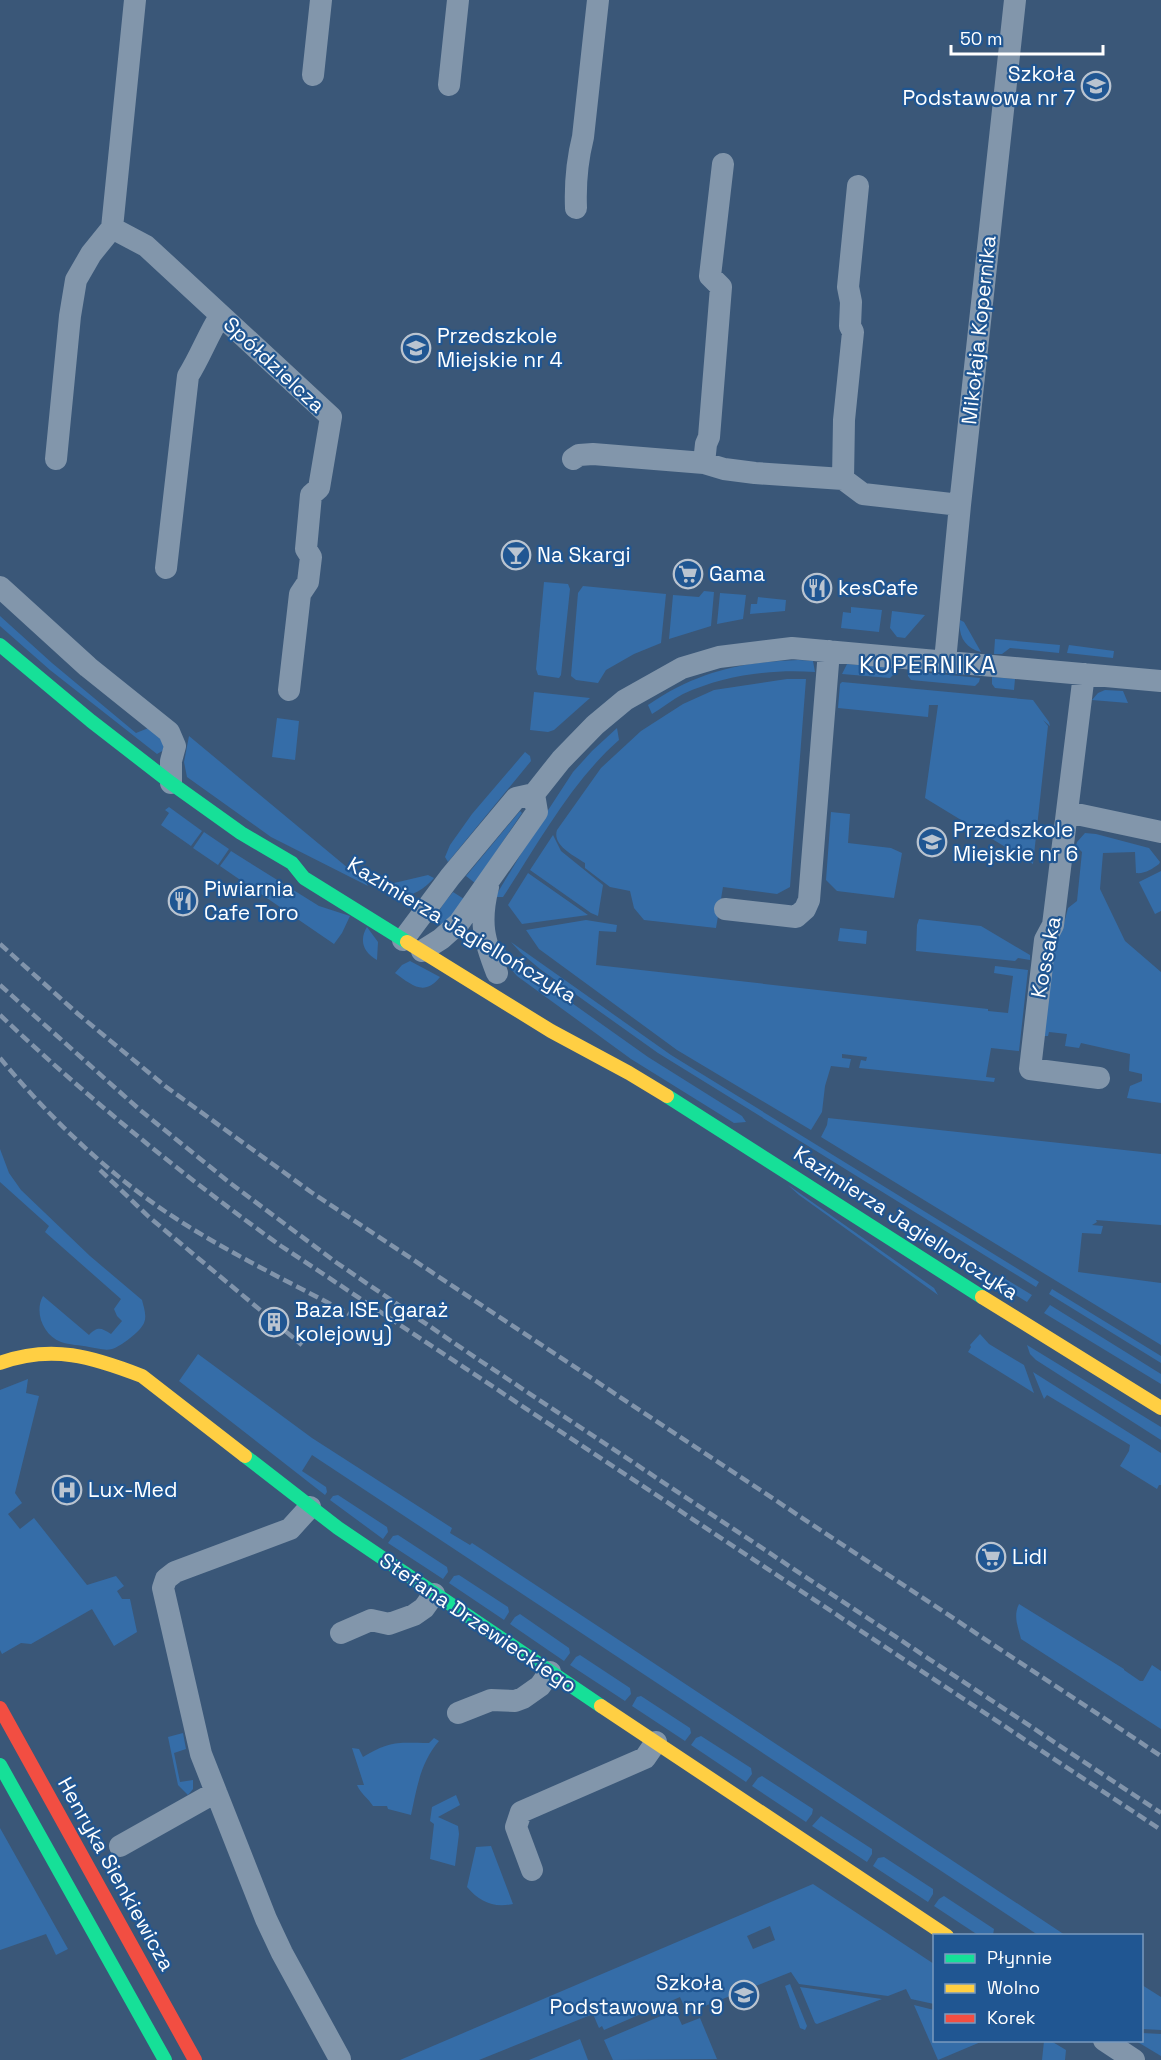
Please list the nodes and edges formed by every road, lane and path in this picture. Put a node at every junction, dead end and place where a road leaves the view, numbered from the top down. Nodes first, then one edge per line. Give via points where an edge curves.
1 (135, 0) edge
2 (321, 0) edge
3 (458, 0) edge
4 (598, 0) edge
5 (1015, 0) edge
6 (313, 75) dead end
7 (449, 85) dead end
8 (723, 164) dead end
9 (858, 186) dead end
10 (576, 208) dead end
11 (112, 228) junction
12 (220, 316) junction
13 (56, 459) dead end
14 (573, 459) dead end
15 (704, 463) junction
16 (843, 479) junction
17 (960, 505) junction
18 (166, 568) dead end
19 (0, 587) edge
20 (0, 645) edge
21 (830, 651) junction
22 (945, 661) junction
23 (1084, 674) junction
24 (1161, 681) edge
25 (289, 690) dead end
26 (171, 783) junction
27 (534, 794) junction
28 (1067, 812) junction
29 (1161, 832) edge
30 (292, 862) junction
31 (313, 866) dead end
32 (490, 878) junction
33 (725, 909) dead end
34 (412, 933) junction
35 (494, 972) dead end
36 (588, 1035) dead end
37 (629, 1073) junction
38 (1099, 1078) dead end
39 (0, 1363) edge
40 (1161, 1408) edge
41 (310, 1507) junction
42 (434, 1594) junction
43 (341, 1633) dead end
44 (550, 1672) junction
45 (0, 1708) edge
46 (458, 1713) dead end
47 (656, 1742) junction
48 (0, 1764) edge
49 (216, 1792) junction
50 (120, 1846) dead end
51 (532, 1869) dead end
52 (945, 1934) edge
53 (1107, 2042) edge
54 (340, 2059) edge
55 (165, 2060) edge
56 (195, 2060) edge
57 (1134, 2060) edge

1 - 11 street
2 - 6 street
3 - 7 street
4 - 10 street via 578,158
5 - 17 street, Mikołaja Kopernika
8 - 15 street via 710,276 721,287
9 - 16 street via 848,287 853,332 844,420
11 - 12 street, Spółdzielcza via 146,246
11 - 13 street via 76,280
12 - 18 street via 188,376
12 - 25 street, Spółdzielcza via 331,417 319,488 311,495 306,549 311,557 308,582 300,594
14 - 15 street via 593,454
15 - 16 street via 724,469
16 - 17 street via 863,494
17 - 22 street, Mikołaja Kopernika
19 - 26 street via 88,667 169,732 175,746
20 - 26 street, Kazimierza Jagiellończyka
21 - 22 street
21 - 27 street via 759,651 682,668 625,700 561,760
21 - 33 street via 809,900 796,917
22 - 23 street
23 - 24 street
23 - 28 street, Kossaka
26 - 30 street, Kazimierza Jagiellończyka via 241,833
27 - 32 street via 537,812
27 - 34 street via 516,798 450,877
28 - 29 street
28 - 38 street, Kossaka via 1053,926 1042,957 1030,1069
30 - 31 street, Kazimierza Jagiellończyka
30 - 34 street, Kazimierza Jagiellończyka via 304,878
32 - 34 street via 445,942
32 - 35 street via 482,914
34 - 37 street, Kazimierza Jagiellończyka via 551,1031
36 - 37 street, Kazimierza Jagiellończyka
37 - 40 street, Kazimierza Jagiellończyka
39 - 41 street, Stefana Drzewieckiego via 14,1357 73,1353 142,1376
41 - 42 street, Stefana Drzewieckiego
41 - 49 street via 290,1529 176,1572 166,1579 163,1588 201,1754
42 - 43 street via 414,1615 389,1624 371,1620
42 - 44 street, Stefana Drzewieckiego
44 - 46 street via 540,1686 523,1698 491,1700
44 - 47 street, Stefana Drzewieckiego
45 - 56 street, Henryka Sienkiewicza
47 - 51 street via 645,1758 521,1812 516,1827
47 - 52 street, Stefana Drzewieckiego
48 - 55 street
49 - 50 street
49 - 54 street via 266,1919
53 - 57 street

